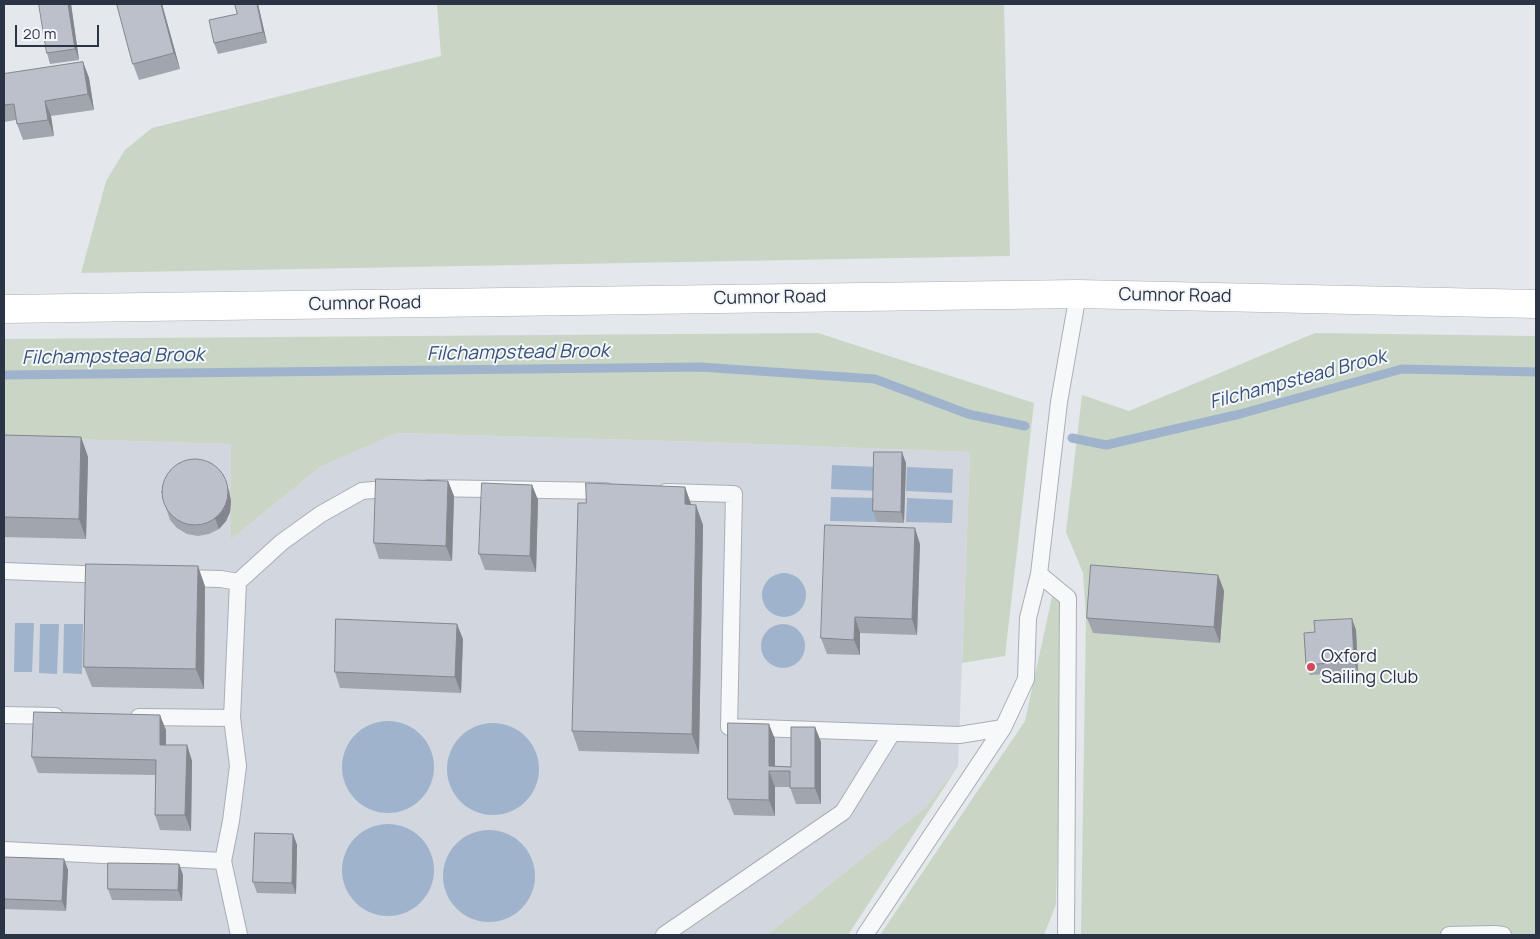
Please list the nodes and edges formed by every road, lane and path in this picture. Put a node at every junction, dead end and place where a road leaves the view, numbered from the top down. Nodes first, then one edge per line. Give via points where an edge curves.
1 (1078, 294) junction
2 (1536, 304) edge
3 (4, 309) edge
4 (626, 492) edge
5 (655, 492) edge
6 (4, 571) edge
7 (1039, 574) junction
8 (122, 575) edge
9 (162, 577) edge
10 (238, 582) junction
11 (4, 715) edge
12 (73, 716) edge
13 (123, 716) edge
14 (232, 718) junction
15 (1004, 728) junction
16 (892, 733) junction
17 (4, 850) edge
18 (223, 861) junction
19 (239, 935) edge
20 (664, 935) edge
21 (866, 935) edge
22 (1066, 935) edge
23 (1449, 935) edge
24 (1503, 935) edge

1 - 2 main road, Cumnor Road
1 - 3 main road, Cumnor Road
1 - 7 lane via 1059,402
4 - 10 lane via 398,488 362,491 321,514 282,542
5 - 16 lane via 734,494 729,726
6 - 8 lane
7 - 15 lane via 1028,618 1026,678
7 - 22 lane via 1068,598
9 - 10 lane
10 - 14 lane
11 - 12 lane
13 - 14 lane
14 - 18 lane via 238,766
15 - 16 lane via 959,735
15 - 21 lane
16 - 20 lane via 843,812
17 - 18 lane
18 - 19 lane
23 - 24 lane

